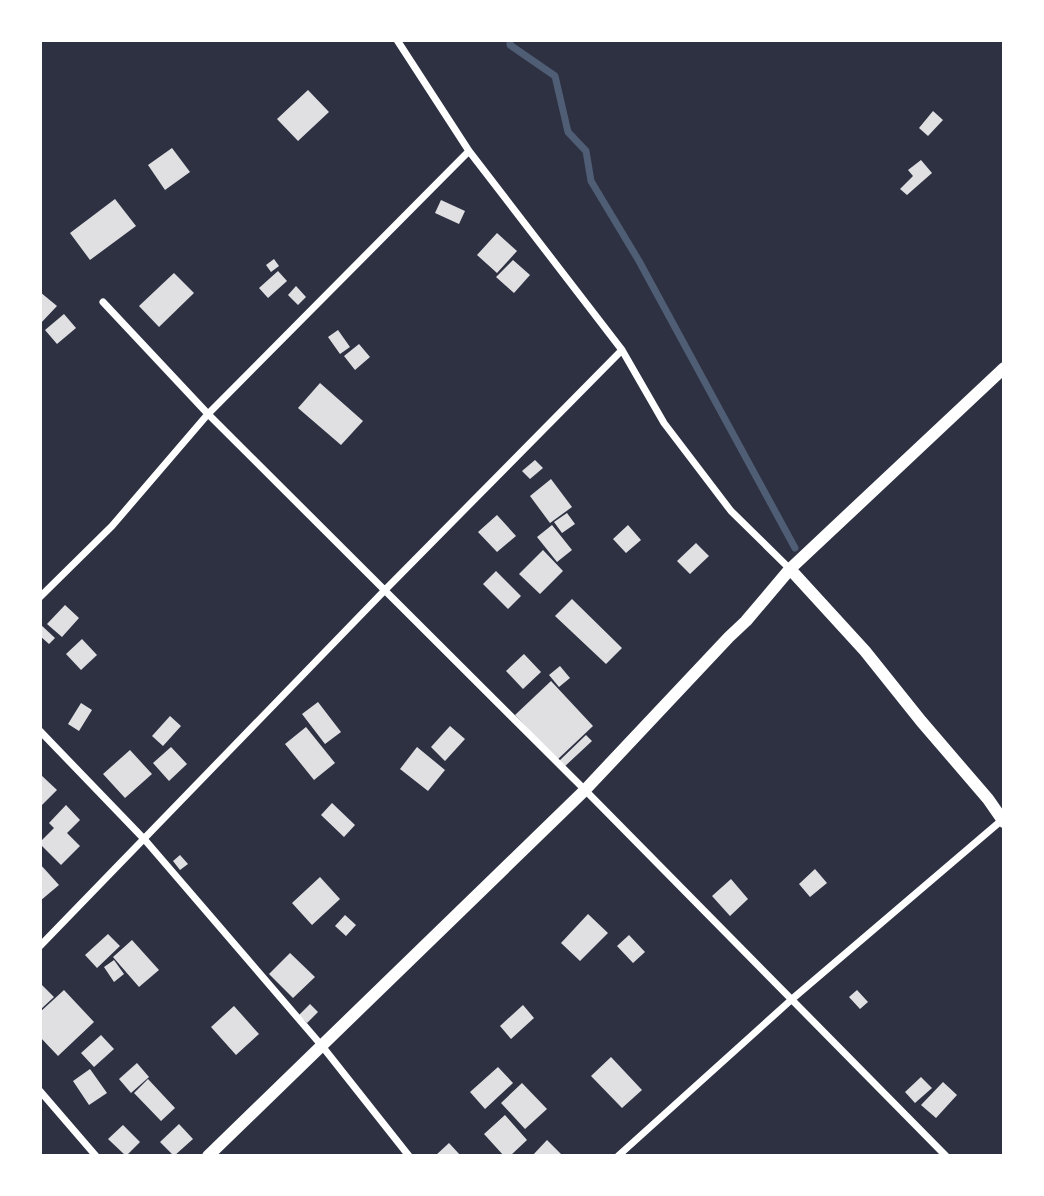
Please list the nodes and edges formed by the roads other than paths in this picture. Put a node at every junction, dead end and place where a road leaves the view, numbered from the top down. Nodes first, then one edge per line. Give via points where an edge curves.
1 (397, 40) edge
2 (469, 151) junction
3 (103, 302) dead end
4 (622, 350) junction
5 (1004, 368) edge
6 (208, 414) junction
7 (790, 569) junction
8 (385, 590) junction
9 (40, 597) edge
10 (40, 731) edge
11 (585, 790) junction
12 (1003, 821) edge
13 (145, 840) junction
14 (40, 946) edge
15 (791, 1000) junction
16 (322, 1046) junction
17 (40, 1091) edge
18 (96, 1156) edge
19 (208, 1156) edge
20 (409, 1156) edge
21 (618, 1156) edge
22 (946, 1156) edge

1 - 2 street
2 - 4 street
2 - 6 street
3 - 6 street
4 - 7 street via 664,423 731,511
4 - 8 street
5 - 7 street
6 - 8 street
6 - 9 street via 112,526
7 - 11 street
7 - 12 street via 865,651
8 - 11 street
8 - 13 street
10 - 13 street
11 - 15 street
11 - 16 street
12 - 15 street
13 - 14 street
13 - 16 street
15 - 21 street
15 - 22 street
16 - 19 street
16 - 20 street
17 - 18 street

